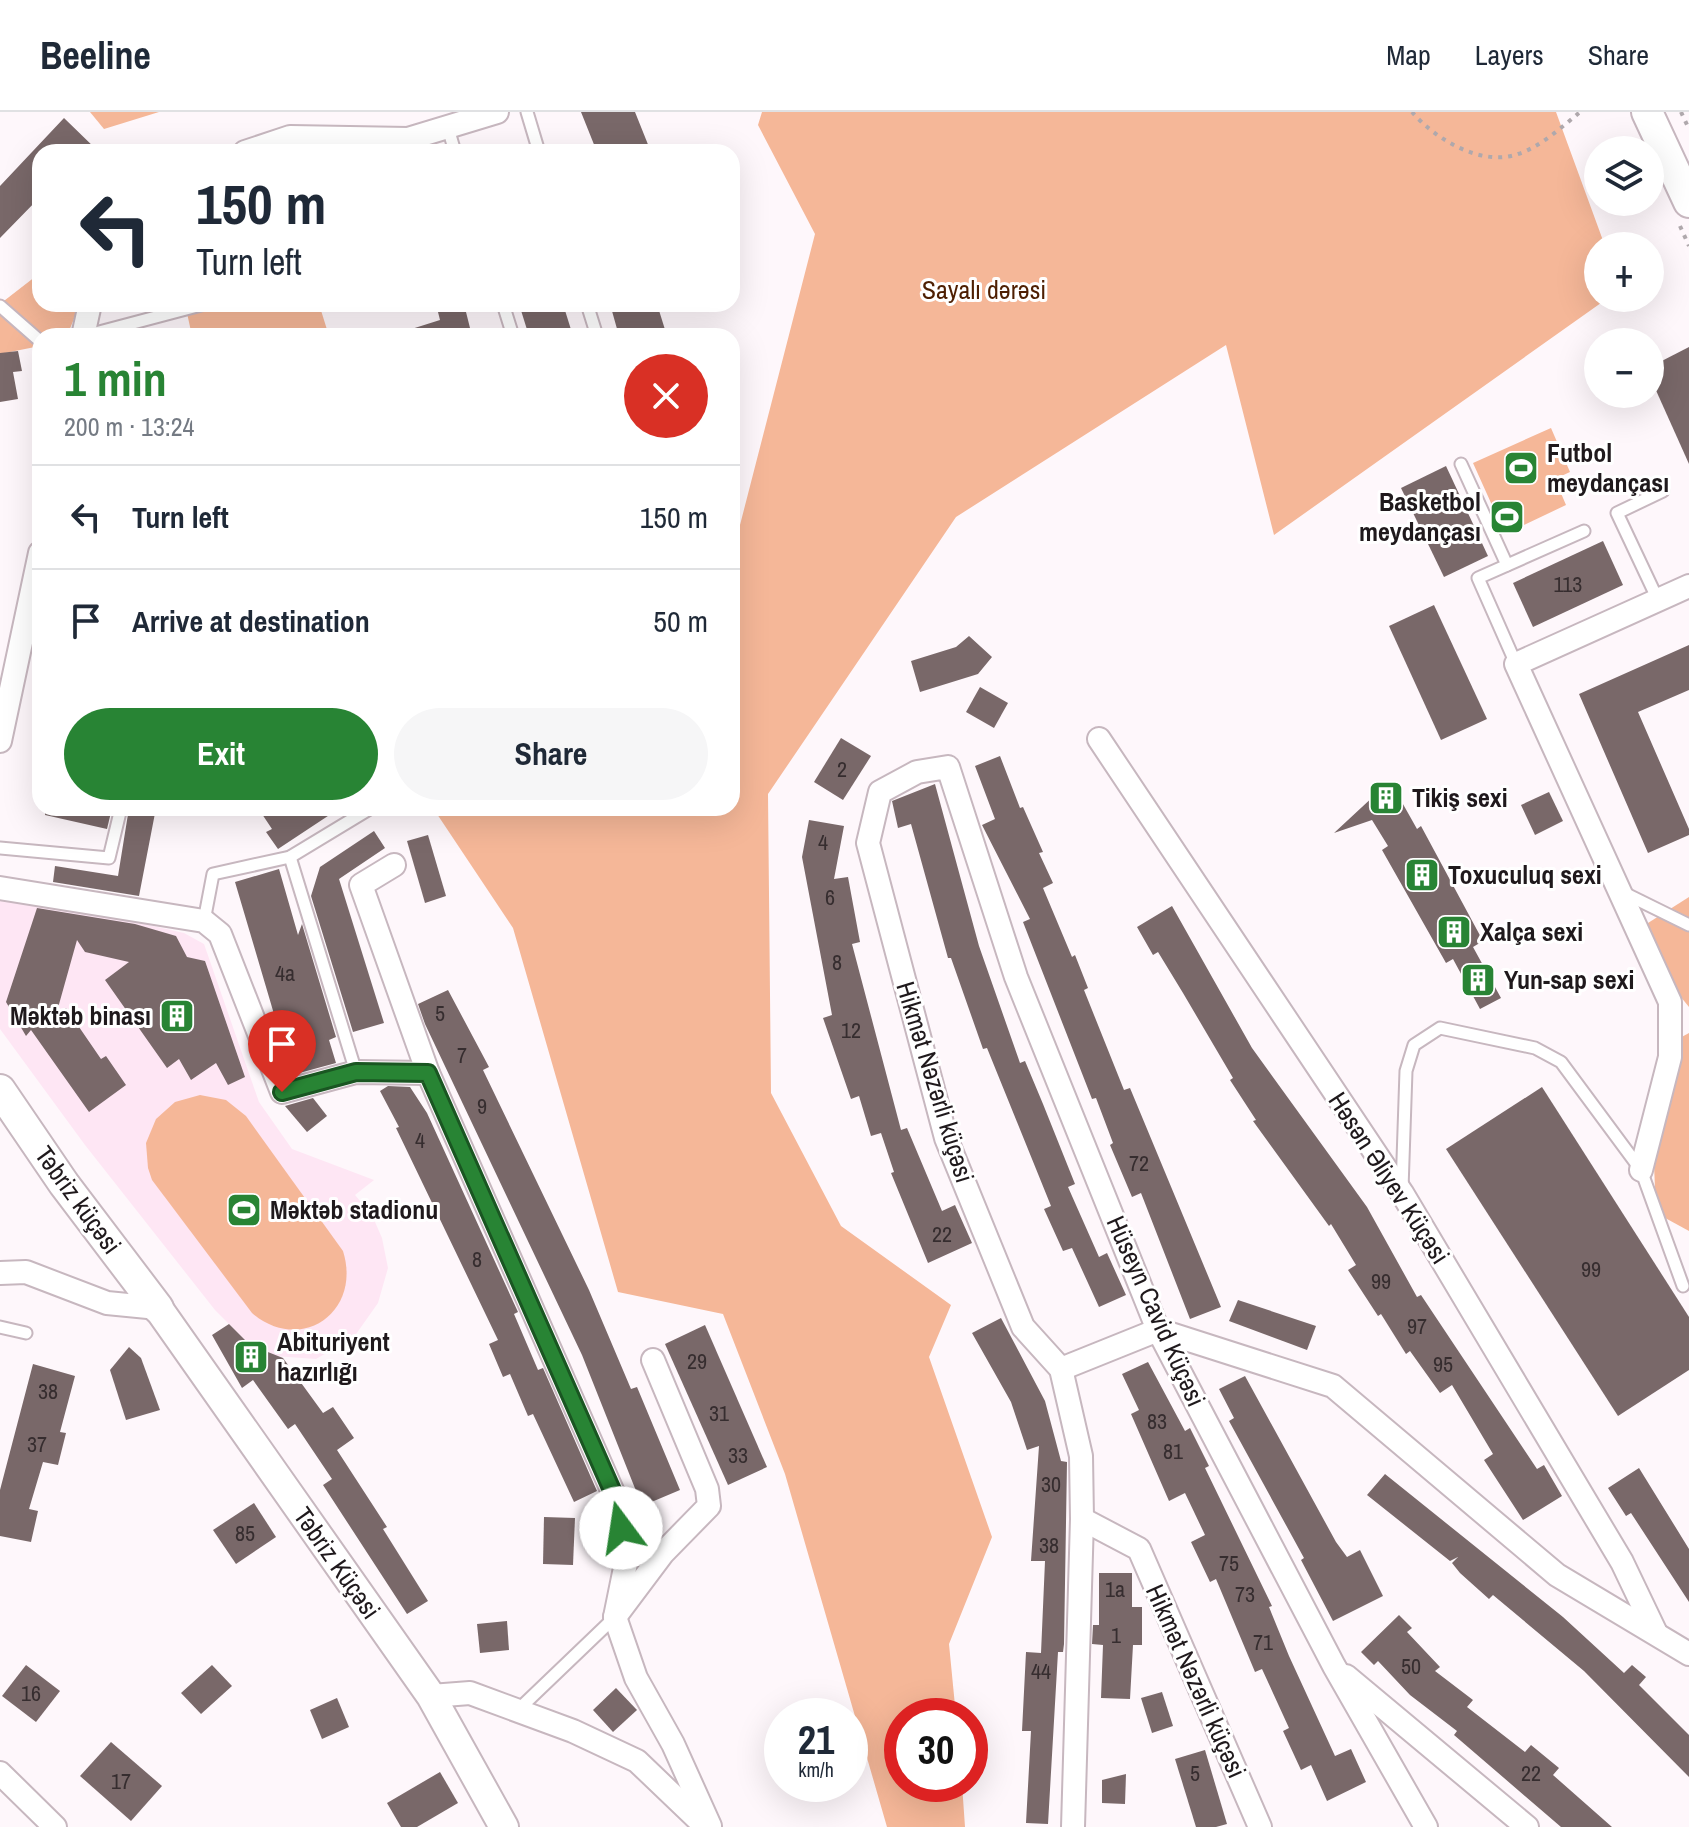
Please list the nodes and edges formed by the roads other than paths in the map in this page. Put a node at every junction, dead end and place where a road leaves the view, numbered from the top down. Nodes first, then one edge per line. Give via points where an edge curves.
1 (497, 112) edge
2 (527, 112) edge
3 (1647, 112) edge
4 (448, 128) junction
5 (269, 144) edge
6 (394, 144) edge
7 (411, 144) edge
8 (453, 144) edge
9 (537, 144) edge
10 (1689, 202) edge
11 (0, 306) edge
12 (175, 312) edge
13 (114, 328) edge
14 (32, 334) edge
15 (1461, 464) dead end
16 (1663, 491) dead end
17 (1584, 531) dead end
18 (1507, 565) junction
19 (1689, 586) edge
20 (32, 591) edge
21 (1658, 600) junction
22 (1516, 664) junction
23 (1099, 739) dead end
24 (0, 741) edge
25 (948, 767) joint
26 (119, 816) edge
27 (358, 816) edge
28 (0, 848) edge
29 (290, 857) junction
30 (394, 865) dead end
31 (0, 888) edge
32 (1617, 890) junction
33 (204, 921) junction
34 (1689, 925) edge
35 (356, 1072) junction
36 (428, 1073) junction
37 (0, 1090) edge
38 (1641, 1170) junction
39 (1402, 1193) junction
40 (0, 1273) edge
41 (1683, 1286) dead end
42 (158, 1308) junction
43 (0, 1327) edge
44 (1158, 1330) junction
45 (26, 1333) dead end
46 (653, 1360) dead end
47 (1061, 1369) junction
48 (1082, 1519) junction
49 (615, 1617) junction
50 (1655, 1631) junction
51 (1689, 1654) edge
52 (1334, 1666) junction
53 (431, 1696) junction
54 (519, 1709) junction
55 (0, 1773) edge
56 (1073, 1826) edge
57 (55, 1827) edge
58 (504, 1827) edge
59 (708, 1827) edge
60 (1260, 1827) edge
61 (1426, 1827) edge
62 (1527, 1827) edge

1 - 4 street
2 - 9 lane
3 - 10 main road
4 - 7 street
4 - 8 lane
5 - 6 street via 290,137
11 - 14 lane
12 - 13 lane
15 - 18 lane
16 - 21 lane via 1617,513
17 - 18 lane
18 - 22 lane via 1478,578
19 - 21 street
20 - 24 street
21 - 22 street
22 - 32 street
23 - 39 street, Həsən Əliyev Küçəsi
25 - 44 street, Hüseyn Cavid Küçəsi via 1016,977
25 - 47 street, Hikmət Nəzərli küçəsi via 917,772 880,792 868,843 946,1138 1023,1327
26 - 28 lane via 109,858
27 - 29 lane
29 - 33 lane via 213,874
29 - 35 lane
30 - 36 street via 361,885
31 - 33 street
32 - 34 lane
32 - 38 street via 1670,1002 1670,1057
33 - 35 street via 220,934 282,1092
35 - 36 street
36 - 49 street via 615,1497 627,1558
37 - 42 main road, Təbriz küçəsi
38 - 39 lane via 1561,1062 1535,1048 1440,1028 1414,1045 1406,1071
38 - 41 lane
39 - 50 street, Həsən Əliyev Küçəsi via 1622,1562
40 - 42 street via 26,1272 107,1303
42 - 53 street, Təbriz Küçəsi
43 - 45 lane
44 - 47 street
44 - 50 street via 1333,1386 1557,1575
44 - 52 street, Hüseyn Cavid Küçəsi
46 - 49 street via 707,1489 709,1506 663,1553
47 - 48 street, Hikmət Nəzərli küçəsi via 1081,1456
48 - 56 street, Hikmət Nəzərli küçəsi
48 - 60 street, Hikmət Nəzərli küçəsi via 1139,1549
49 - 54 lane
49 - 59 street via 636,1678 673,1744
50 - 51 street
52 - 61 street, Hüseyn Cavid Küçəsi
52 - 62 street
53 - 54 street via 470,1693
53 - 58 street, Təbriz Küçəsi
54 - 59 street via 637,1761
55 - 57 street

